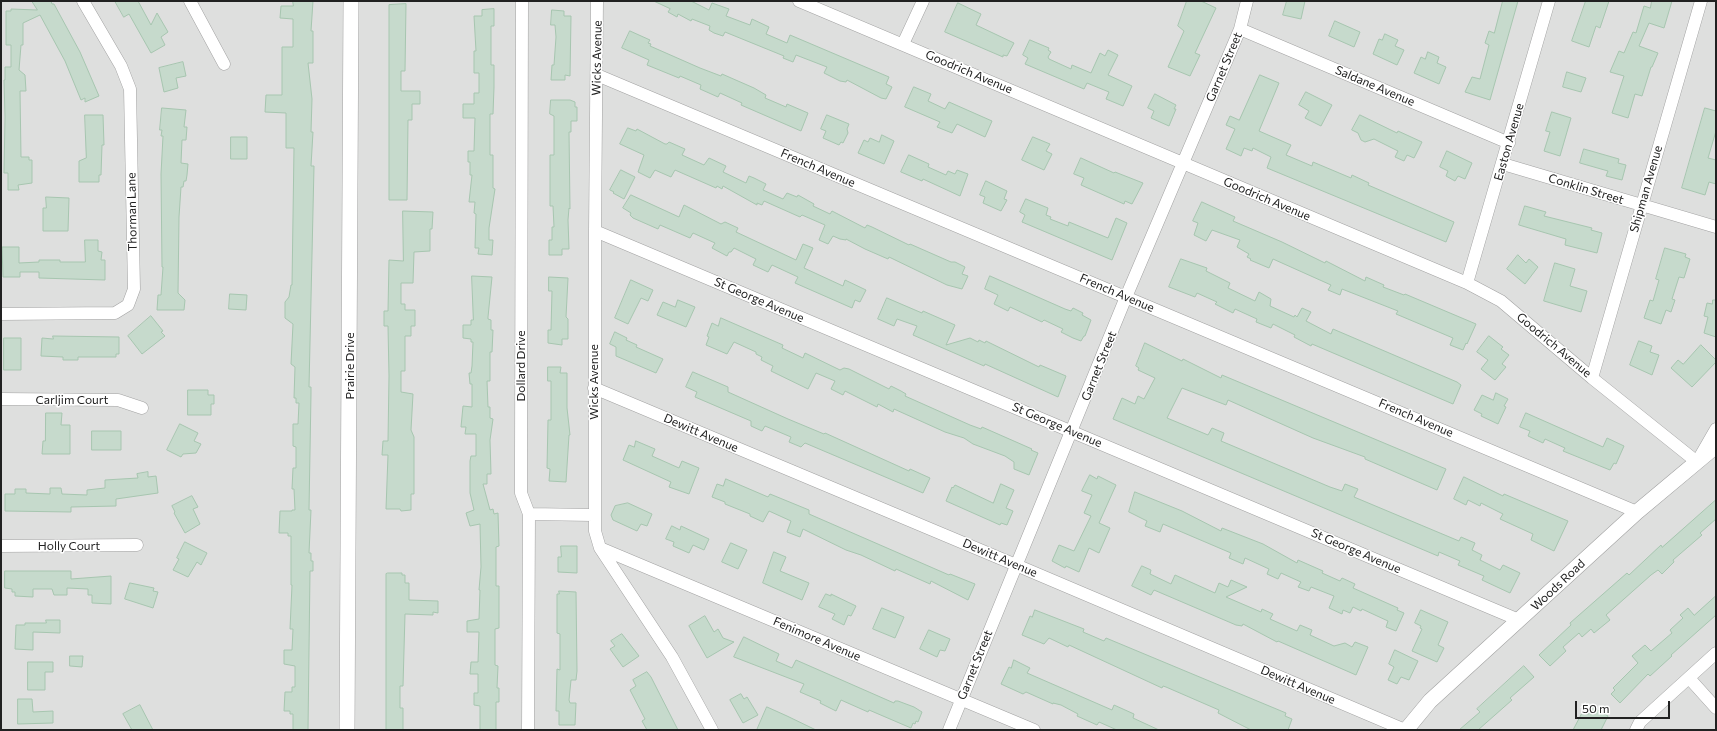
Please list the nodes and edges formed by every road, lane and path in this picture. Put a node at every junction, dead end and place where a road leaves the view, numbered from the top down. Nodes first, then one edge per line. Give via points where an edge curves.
1 (83, 1) edge
2 (190, 1) edge
3 (351, 1) edge
4 (522, 1) edge
5 (598, 1) edge
6 (799, 1) edge
7 (923, 1) edge
8 (1247, 1) edge
9 (1549, 1) edge
10 (1701, 1) edge
11 (1240, 29) junction
12 (903, 44) junction
13 (224, 64) dead end
14 (597, 75) junction
15 (1509, 143) junction
16 (1183, 163) junction
17 (1503, 164) junction
18 (1642, 206) junction
19 (1716, 227) edge
20 (595, 231) junction
21 (1468, 282) junction
22 (1126, 297) junction
23 (1, 314) edge
24 (1592, 378) junction
25 (594, 388) junction
26 (1, 399) edge
27 (142, 408) dead end
28 (1716, 429) edge
29 (1072, 431) junction
30 (1716, 446) edge
31 (1697, 462) junction
32 (1637, 512) junction
33 (529, 514) junction
34 (593, 515) junction
35 (137, 545) dead end
36 (1, 546) edge
37 (600, 548) junction
38 (1016, 565) junction
39 (1520, 620) junction
40 (1716, 653) edge
41 (1689, 678) junction
42 (961, 699) junction
43 (1716, 708) edge
44 (347, 730) edge
45 (528, 730) edge
46 (712, 730) edge
47 (948, 730) edge
48 (1034, 730) edge
49 (1405, 730) edge
50 (1636, 730) edge

1 - 23 street, Thorman Lane via 121,66 130,89 134,288 128,305 114,313
2 - 13 street
3 - 44 street, Prairie Drive
4 - 33 street, Dollard Drive via 520,456 521,493
5 - 14 street, Wicks Avenue
6 - 12 street, Goodrich Avenue
7 - 12 street
8 - 11 street, Garnet Street
9 - 15 street, Easton Avenue
10 - 18 street, Shipman Avenue
11 - 15 street, Saldane Avenue
11 - 16 street, Garnet Street
12 - 16 street, Goodrich Avenue
14 - 20 street, Wicks Avenue
14 - 22 street, French Avenue
15 - 17 street, Easton Avenue
16 - 21 street, Goodrich Avenue
16 - 22 street, Garnet Street
17 - 18 street, Conklin Street
17 - 21 street, Easton Avenue
18 - 19 street, Conklin Street
18 - 24 street, Shipman Avenue
20 - 25 street, Wicks Avenue
20 - 29 street, St George Avenue
21 - 24 street, Goodrich Avenue via 1501,301
22 - 29 street, Garnet Street
22 - 32 street, French Avenue
24 - 31 street, Goodrich Avenue
25 - 34 street, Wicks Avenue
25 - 38 street, Dewitt Avenue
26 - 27 street, Carljim Court via 118,400
28 - 31 street
29 - 38 street, Garnet Street
29 - 39 street, St George Avenue
30 - 31 street, Woods Road
31 - 32 street, Woods Road
32 - 39 street, Woods Road
33 - 34 street
33 - 45 street, Dollard Drive
34 - 37 street, Wicks Avenue
35 - 36 street, Holly Court
37 - 42 street, Fenimore Avenue
37 - 46 street, Wicks Avenue via 672,657
38 - 42 street, Garnet Street
38 - 49 street, Dewitt Avenue
39 - 49 street, Woods Road via 1430,701
40 - 41 street
41 - 43 street
41 - 50 street via 1640,722
42 - 47 street, Garnet Street
42 - 48 street, Fenimore Avenue

